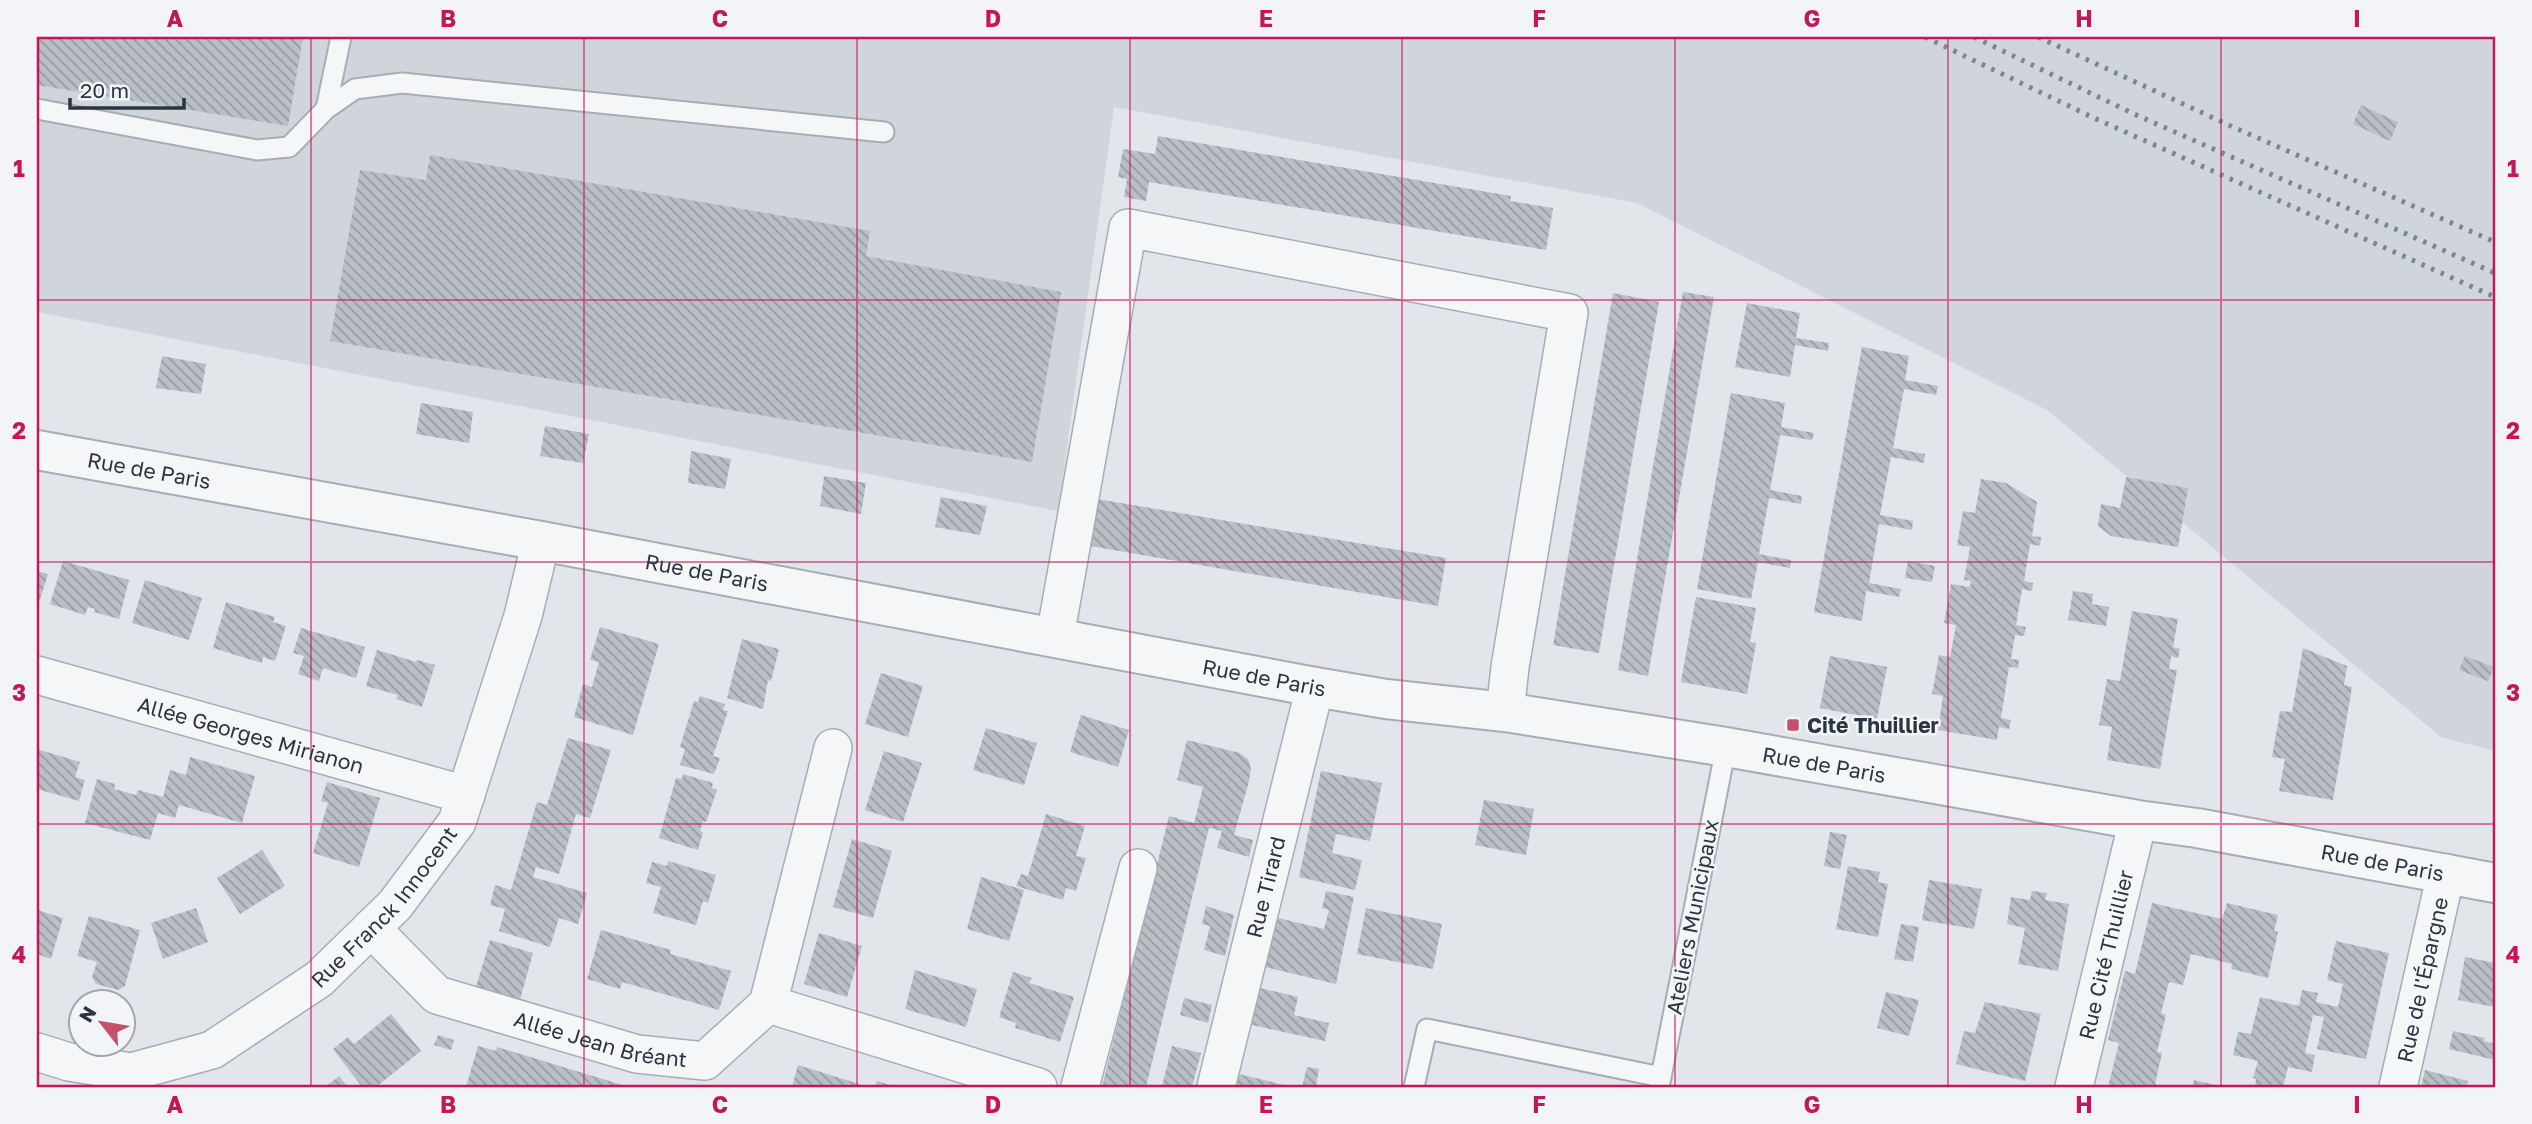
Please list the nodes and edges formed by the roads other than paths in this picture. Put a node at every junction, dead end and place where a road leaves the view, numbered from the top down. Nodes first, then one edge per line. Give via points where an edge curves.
1 (341, 37) edge
2 (37, 109) edge
3 (326, 109) junction
4 (884, 132) dead end
5 (37, 450) edge
6 (541, 541) junction
7 (1055, 637) junction
8 (37, 675) edge
9 (1315, 687) junction
10 (1506, 712) junction
11 (1726, 747) junction
12 (833, 748) dead end
13 (466, 795) junction
14 (2138, 820) junction
15 (1138, 868) dead end
16 (2446, 873) junction
17 (2495, 883) edge
18 (371, 928) junction
19 (768, 1004) junction
20 (37, 1052) edge
21 (1660, 1082) edge
22 (1038, 1087) edge
23 (1080, 1087) edge
24 (1216, 1087) edge
25 (1415, 1087) edge
26 (2074, 1087) edge
27 (2398, 1087) edge

1 - 3 lane
2 - 3 lane via 257,150 289,147
3 - 4 lane via 355,89 402,83
5 - 6 street, Rue de Paris
6 - 7 street, Rue de Paris
6 - 13 street, Rue Franck Innocent via 523,615
7 - 9 street, Rue de Paris
7 - 10 street via 1128,228 1569,313
8 - 13 street, Allée Georges Mirianon
9 - 10 street, Rue de Paris
9 - 24 street, Rue Tirard
10 - 11 street, Rue de Paris
11 - 14 street, Rue de Paris
11 - 21 lane, Ateliers Municipaux
12 - 19 street
13 - 18 street, Rue Franck Innocent via 457,822 395,905
14 - 16 street, Rue de Paris
14 - 26 street, Rue Cité Thuillier
15 - 23 street
16 - 17 street, Rue de Paris
16 - 27 street, Rue de l'Épargne
18 - 19 street, Allée Jean Bréant via 437,995 637,1054 705,1061
18 - 20 street, Rue Franck Innocent via 319,979 212,1050 131,1072
19 - 22 street
21 - 25 lane via 1427,1029

